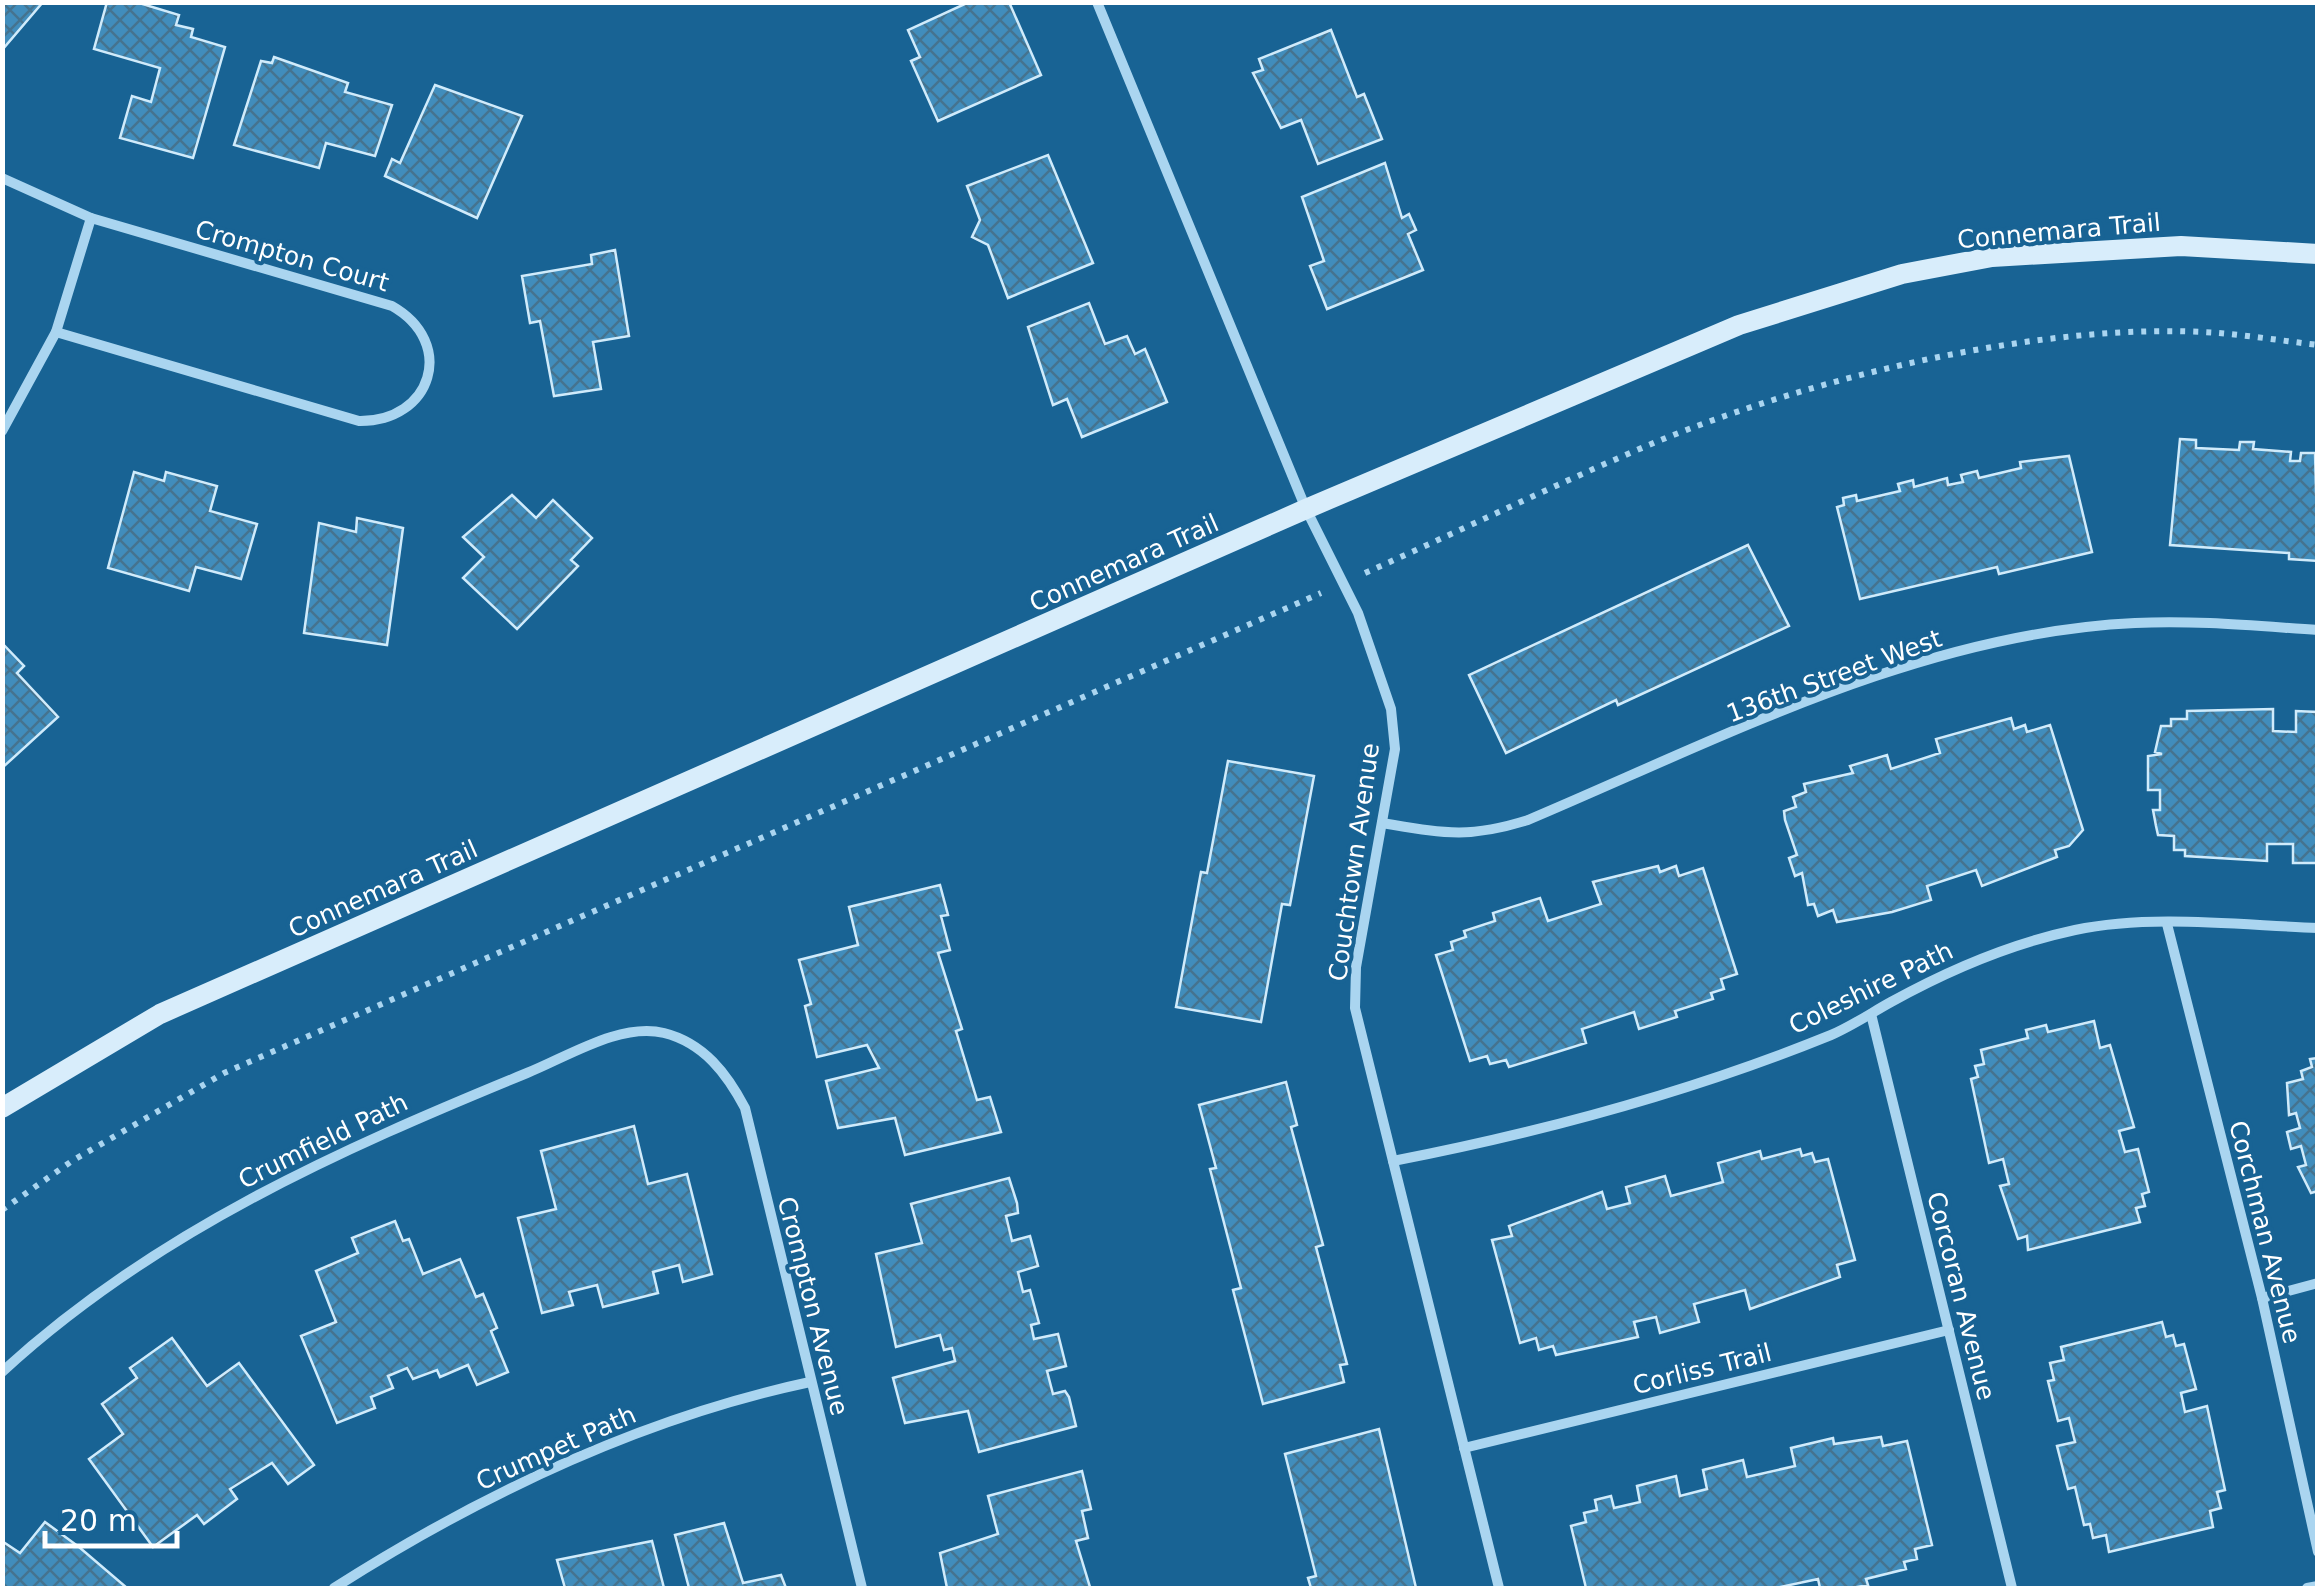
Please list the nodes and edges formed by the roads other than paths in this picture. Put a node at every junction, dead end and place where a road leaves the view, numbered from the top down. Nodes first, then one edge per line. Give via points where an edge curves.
1 (1097, 2) edge
2 (2, 178) edge
3 (91, 218) junction
4 (2318, 254) edge
5 (56, 332) junction
6 (2, 431) edge
7 (1306, 510) junction
8 (2318, 630) edge
9 (1382, 822) junction
10 (2167, 924) junction
11 (2318, 928) edge
12 (1871, 1014) junction
13 (698, 1047) joint
14 (2, 1108) edge
15 (1393, 1161) junction
16 (2318, 1283) edge
17 (2262, 1298) junction
18 (1948, 1330) junction
19 (2, 1372) edge
20 (810, 1382) junction
21 (1464, 1448) junction
22 (2318, 1552) edge
23 (2318, 1586) edge
24 (334, 1588) edge
25 (862, 1588) edge
26 (1499, 1588) edge
27 (2012, 1588) edge
28 (2307, 1588) edge

1 - 7 street, Couchtown Avenue
2 - 3 street, Crompton Court
3 - 5 street
3 - 5 street, Crompton Court via 392,306 423,332 428,377 403,410 379,421 359,420
4 - 7 street, Connemara Trail via 2181,246 2080,250 1902,274 1643,362
5 - 6 street
7 - 9 street, Couchtown Avenue via 1358,613 1391,709 1394,748
7 - 14 street, Connemara Trail via 160,1014
8 - 9 street, 136th Street West via 2132,623 2002,640 1834,692 1483,834
9 - 15 street, Couchtown Avenue via 1355,1008
10 - 11 street, Coleshire Path
10 - 12 street, Coleshire Path via 2119,922 2022,943 1969,962
10 - 17 street, Corchman Avenue
12 - 15 street, Coleshire Path via 1619,1111
12 - 18 street, Corcoran Avenue
13 - 19 street, Crumfield Path via 662,1032 625,1034 331,1158 128,1271
13 - 20 street, Crompton Avenue via 728,1077 745,1108
15 - 21 street, Couchtown Avenue
16 - 17 street
17 - 22 street, Corchman Avenue
18 - 21 street, Corliss Trail
18 - 27 street, Corcoran Avenue
20 - 24 street, Crumpet Path via 666,1420 436,1524
20 - 25 street, Crompton Avenue
21 - 26 street, Couchtown Avenue
23 - 28 street

